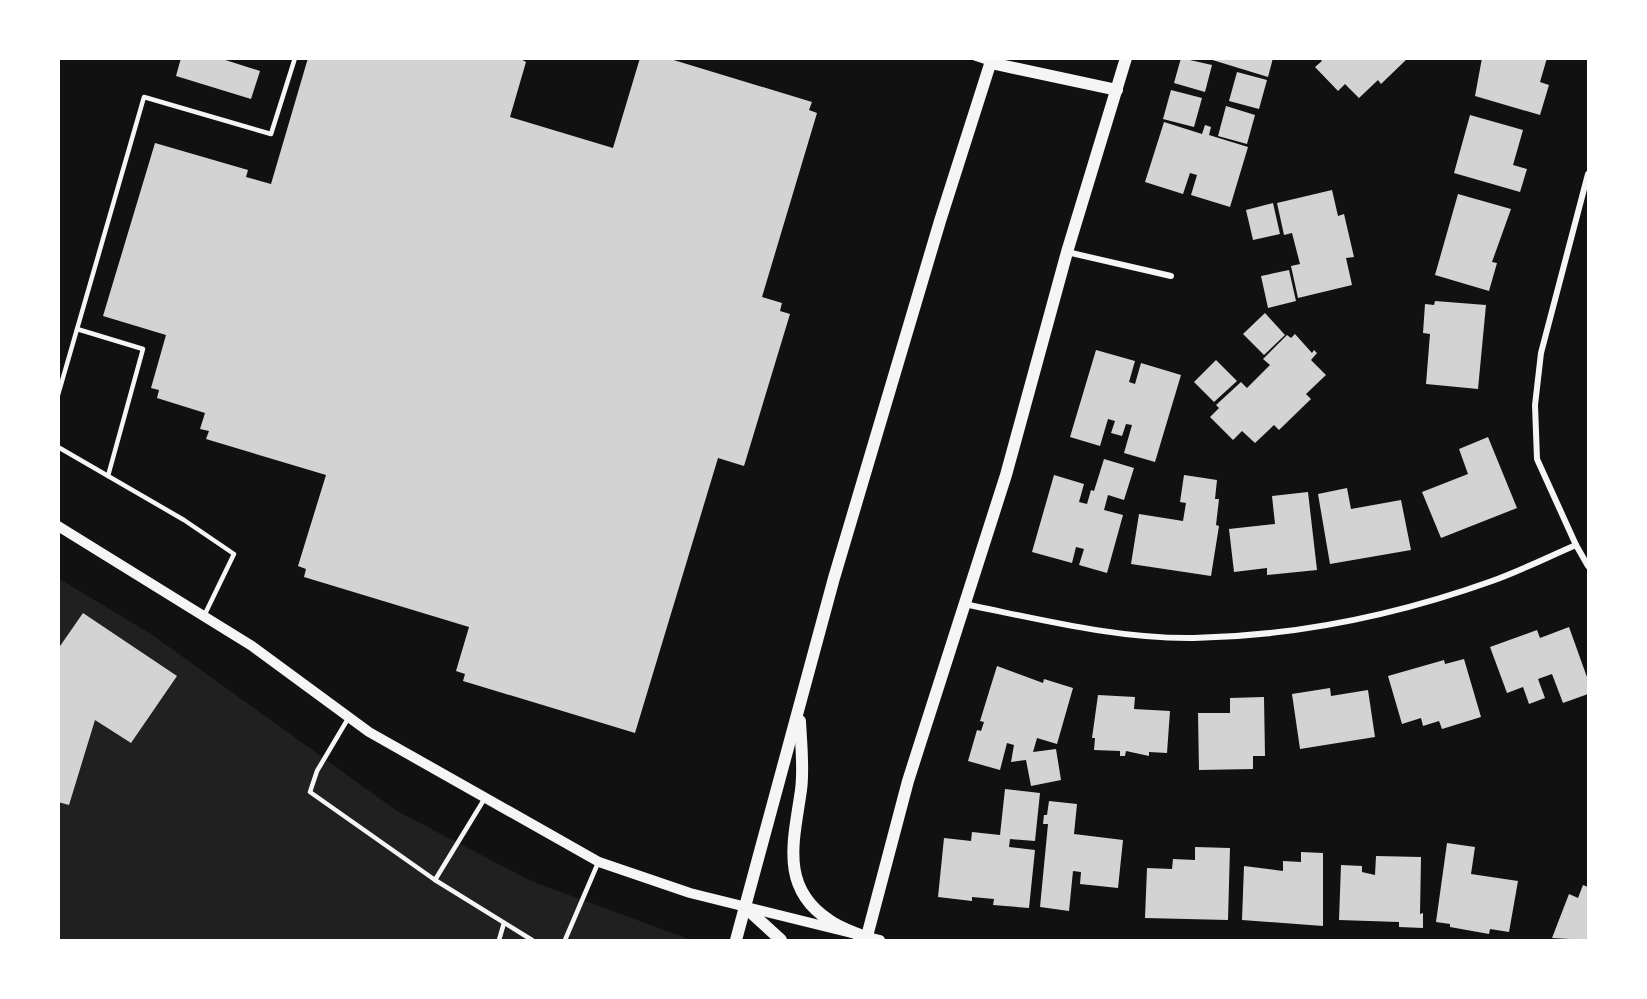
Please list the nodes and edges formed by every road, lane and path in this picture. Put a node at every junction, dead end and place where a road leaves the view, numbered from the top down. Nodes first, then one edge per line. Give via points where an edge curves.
1 (295, 58) edge
2 (974, 58) edge
3 (1126, 58) edge
4 (991, 61) edge
5 (1117, 90) junction
6 (1588, 174) edge
7 (1067, 252) junction
8 (1171, 276) dead end
9 (77, 329) junction
10 (58, 395) edge
11 (58, 447) edge
12 (108, 476) junction
13 (58, 526) edge
14 (1576, 545) junction
15 (1588, 566) edge
16 (963, 604) junction
17 (204, 616) junction
18 (800, 705) junction
19 (349, 717) junction
20 (485, 798) junction
21 (598, 862) junction
22 (435, 880) junction
23 (746, 908) junction
24 (504, 923) junction
25 (866, 939) edge
26 (499, 940) edge
27 (532, 940) edge
28 (565, 940) edge
29 (736, 940) edge
30 (781, 940) edge
31 (880, 940) edge

1 - 9 lane via 271,134 144,97
2 - 4 lane
3 - 5 main road
4 - 5 main road
4 - 18 main road via 834,578
5 - 7 main road
6 - 14 street via 1541,353 1534,405 1538,459
7 - 8 street
7 - 16 main road via 1006,475
9 - 10 lane
9 - 12 lane via 143,349
11 - 12 lane
12 - 17 lane via 234,554
13 - 17 street
14 - 15 street
14 - 16 street via 1493,581 1410,607 1328,624 1251,634 1192,638 1137,634
16 - 25 main road via 908,781
17 - 19 street
18 - 23 main road
18 - 25 main road via 801,788 792,839 793,870 805,898 829,921
19 - 20 street
19 - 22 lane via 317,771 310,792
20 - 21 street
20 - 22 lane
21 - 23 street
21 - 28 lane
22 - 24 lane
23 - 25 street
23 - 29 main road
23 - 30 main road
24 - 26 lane
24 - 27 lane
25 - 31 street

